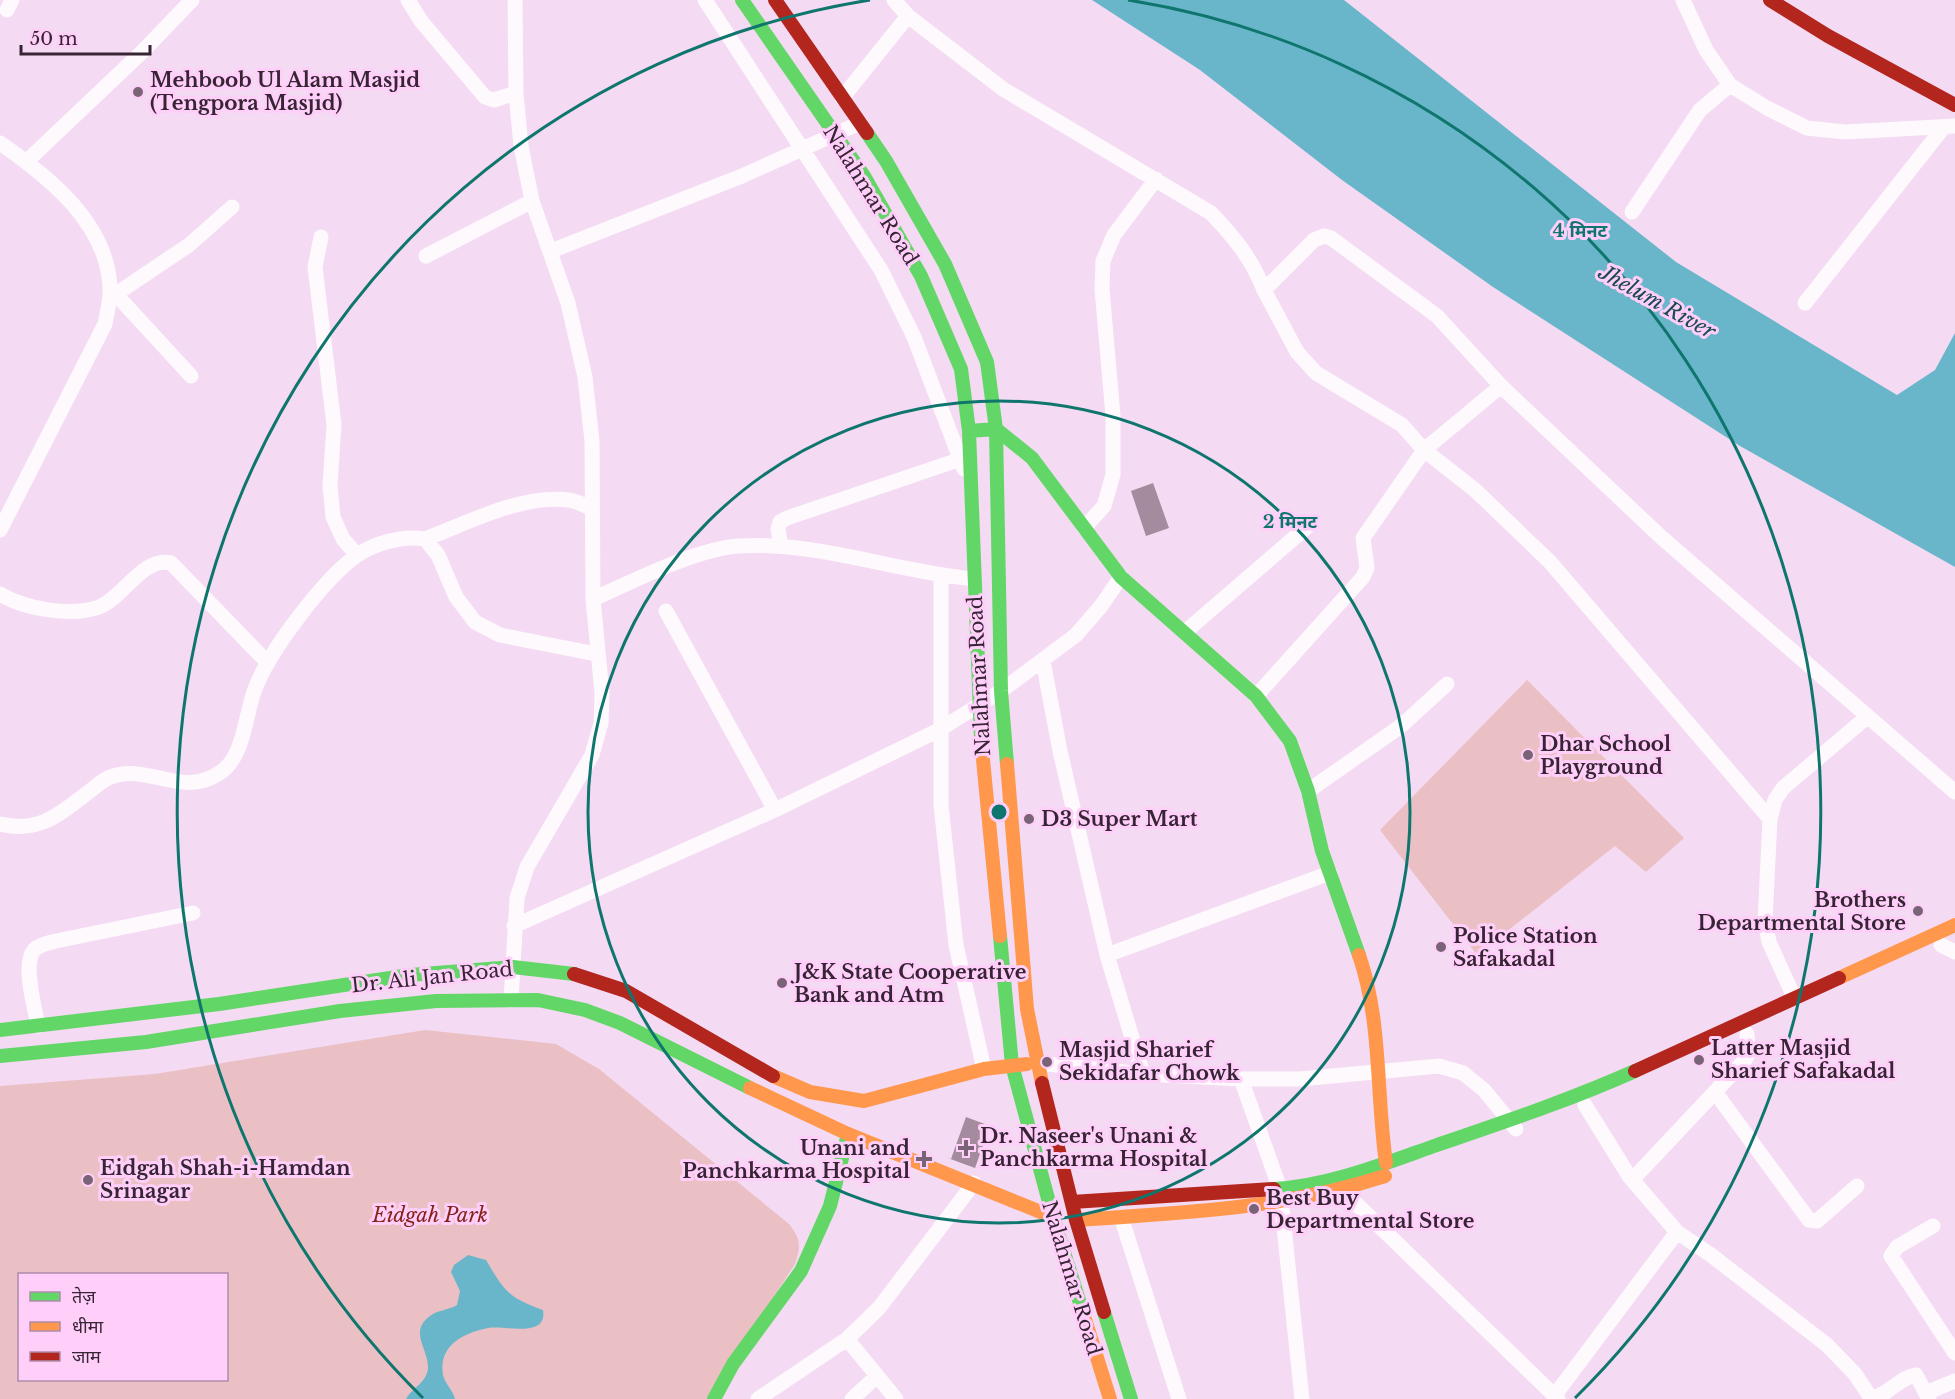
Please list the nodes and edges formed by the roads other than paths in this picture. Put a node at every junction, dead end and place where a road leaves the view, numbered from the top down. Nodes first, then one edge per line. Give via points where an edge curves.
1 (192, 0) edge
2 (408, 0) edge
3 (515, 0) edge
4 (705, 0) edge
5 (742, 0) edge
6 (775, 0) edge
7 (894, 0) edge
8 (1683, 0) edge
9 (1770, 0) edge
10 (908, 16) junction
11 (1730, 85) junction
12 (516, 93) junction
13 (842, 98) junction
14 (1955, 105) edge
15 (860, 123) junction
16 (1949, 128) edge
17 (834, 133) junction
18 (0, 142) edge
19 (803, 148) junction
20 (27, 162) junction
21 (1156, 179) junction
22 (532, 201) junction
23 (232, 207) dead end
24 (1632, 212) dead end
25 (321, 237) dead end
26 (551, 251) junction
27 (426, 256) dead end
28 (1264, 290) junction
29 (113, 292) junction
30 (1805, 303) dead end
31 (191, 376) dead end
32 (1502, 386) junction
33 (996, 429) junction
34 (969, 431) junction
35 (1424, 450) junction
36 (960, 459) junction
37 (970, 486) junction
38 (591, 508) junction
39 (1308, 526) dead end
40 (1084, 528) junction
41 (0, 530) edge
42 (425, 539) junction
43 (781, 546) junction
44 (357, 555) junction
45 (941, 576) junction
46 (1121, 577) junction
47 (974, 579) junction
48 (0, 594) edge
49 (593, 598) junction
50 (666, 611) dead end
51 (1185, 632) junction
52 (596, 654) junction
53 (1043, 661) junction
54 (268, 663) junction
55 (1448, 684) dead end
56 (1001, 691) junction
57 (1256, 696) junction
58 (978, 705) junction
59 (1867, 717) junction
60 (939, 730) junction
61 (1308, 791) junction
62 (1955, 792) edge
63 (775, 810) junction
64 (1770, 819) junction
65 (0, 824) edge
66 (1330, 873) junction
67 (193, 913) dead end
68 (1955, 925) edge
69 (514, 926) junction
70 (1950, 945) edge
71 (1107, 955) junction
72 (513, 967) junction
73 (511, 999) junction
74 (1795, 999) junction
75 (38, 1026) junction
76 (0, 1030) edge
77 (1747, 1034) junction
78 (0, 1056) edge
79 (1037, 1063) junction
80 (1012, 1065) junction
81 (984, 1069) junction
82 (1380, 1073) junction
83 (1143, 1074) junction
84 (1241, 1079) junction
85 (1715, 1092) junction
86 (1585, 1105) junction
87 (1513, 1124) junction
88 (848, 1134) junction
89 (1386, 1163) junction
90 (1335, 1178) junction
91 (1632, 1180) junction
92 (974, 1182) junction
93 (1857, 1186) dead end
94 (1344, 1192) junction
95 (1281, 1196) junction
96 (1072, 1202) junction
97 (1053, 1217) junction
98 (1121, 1217) junction
99 (1076, 1220) junction
100 (1933, 1226) dead end
101 (1677, 1233) junction
102 (847, 1339) junction
103 (1955, 1353) edge
104 (877, 1376) junction
105 (1955, 1381) edge
106 (1928, 1396) edge
107 (1556, 1397) edge
108 (714, 1399) edge
109 (758, 1399) edge
110 (852, 1399) edge
111 (896, 1399) edge
112 (1110, 1399) edge
113 (1131, 1399) edge
114 (1179, 1399) edge
115 (1302, 1399) edge

1 - 20 street
2 - 12 street via 485,98 494,100
3 - 12 street
4 - 19 street
5 - 17 main road, Nalahmar Road
6 - 13 main road, Nalahmar Road
7 - 10 street
8 - 11 street via 1706,50
9 - 14 main road
10 - 13 street
10 - 21 street via 1003,89
11 - 16 street via 1807,128 1845,132
11 - 24 street via 1700,110
12 - 22 street
13 - 15 main road, Nalahmar Road
15 - 17 street
15 - 33 main road, Nalahmar Road via 945,264 987,362
16 - 30 street
17 - 19 street
17 - 34 main road, Nalahmar Road via 864,176 921,276 961,369
18 - 20 street
19 - 26 street
19 - 36 street via 881,270 914,337
20 - 29 street via 80,212 95,232
21 - 28 street via 1218,220 1254,264
21 - 40 street via 1114,235 1103,261 1113,475 1104,506
22 - 26 street
22 - 27 street
23 - 29 street via 189,245
25 - 44 street via 315,267 334,425 330,486 333,517 343,539
26 - 38 street via 585,377 592,441
28 - 32 street via 1314,240 1331,238 1437,316
28 - 35 street via 1297,352 1316,373 1402,425
29 - 31 street
29 - 41 street via 105,324
32 - 35 street
32 - 59 street via 1661,537
33 - 34 main road
33 - 40 main road via 1032,458
33 - 56 main road, Nalahmar Road
34 - 37 main road, Nalahmar Road
35 - 57 street via 1363,538 1367,568 1363,577
35 - 64 street via 1474,490 1550,562
36 - 37 street
36 - 43 street via 787,518 778,529
37 - 47 main road, Nalahmar Road
38 - 42 street via 570,500 543,500 509,508
38 - 49 street
39 - 51 street
40 - 46 main road
42 - 44 street via 412,537 377,545
42 - 52 street via 438,555 456,597 475,622 500,635
43 - 45 street
43 - 49 street via 737,546 688,559
44 - 54 street via 334,576
45 - 47 street
45 - 60 street
46 - 51 main road
46 - 53 street via 1076,635
47 - 58 main road, Nalahmar Road
48 - 54 street via 36,607 98,607 152,564 171,563
49 - 52 street
50 - 63 street
51 - 57 main road
52 - 69 street via 602,693 601,723 592,755 526,867
53 - 56 street
53 - 71 street
54 - 65 street via 255,688 233,760 222,771 188,784 123,772 105,779 41,824
55 - 61 street via 1401,726
56 - 58 street
56 - 79 main road, Nalahmar Road via 1027,1009
57 - 61 main road via 1290,741
58 - 60 street
58 - 80 main road, Nalahmar Road
59 - 62 street
59 - 64 street via 1783,788
60 - 63 street
60 - 81 street via 941,805 956,945
61 - 66 main road
63 - 69 street
64 - 74 street via 1765,921 1769,942
66 - 71 street
66 - 82 main road via 1366,979
67 - 75 street via 56,941 33,951 29,979
68 - 74 main road
69 - 72 street
70 - 77 main road
71 - 83 street
72 - 73 street
72 - 75 main road, Dr. Ali Jan Road via 410,975
72 - 81 main road, Dr. Ali Jan Road via 568,972 626,991 771,1075 810,1092 864,1101
73 - 78 main road, Dr. Ali Jan Road via 436,1001 340,1011 146,1042
73 - 88 main road, Dr. Ali Jan Road via 585,1010 620,1023
74 - 87 main road
75 - 76 main road, Dr. Ali Jan Road
77 - 85 street via 1748,1054
77 - 86 main road
79 - 80 main road
79 - 83 street
79 - 96 main road, Nalahmar Road
80 - 81 main road, Dr. Ali Jan Road
80 - 97 main road, Nalahmar Road
82 - 84 street
82 - 87 street via 1413,1066 1439,1066 1463,1073 1484,1090
82 - 89 main road via 1380,1122
83 - 84 street
84 - 95 street
85 - 91 street
85 - 93 street via 1809,1220 1817,1221
86 - 87 main road
86 - 91 street
87 - 89 main road
87 - 94 main road
88 - 92 main road, Dr. Ali Jan Road
88 - 108 main road via 830,1206 801,1271 733,1364
89 - 90 main road
90 - 94 street
90 - 95 main road
91 - 101 street
92 - 97 main road, Dr. Ali Jan Road
92 - 102 street via 879,1308
94 - 95 main road
94 - 107 street
95 - 96 main road
95 - 98 main road
95 - 115 street
96 - 99 main road, Nalahmar Road
97 - 112 main road, Nalahmar Road
98 - 99 main road
98 - 114 street
99 - 113 main road, Nalahmar Road
100 - 103 street via 1897,1247 1892,1256
101 - 106 street via 1827,1345 1855,1374 1871,1398 1913,1375 1919,1378
101 - 107 street
102 - 104 street
102 - 109 street
104 - 110 street
104 - 111 street
105 - 106 street

